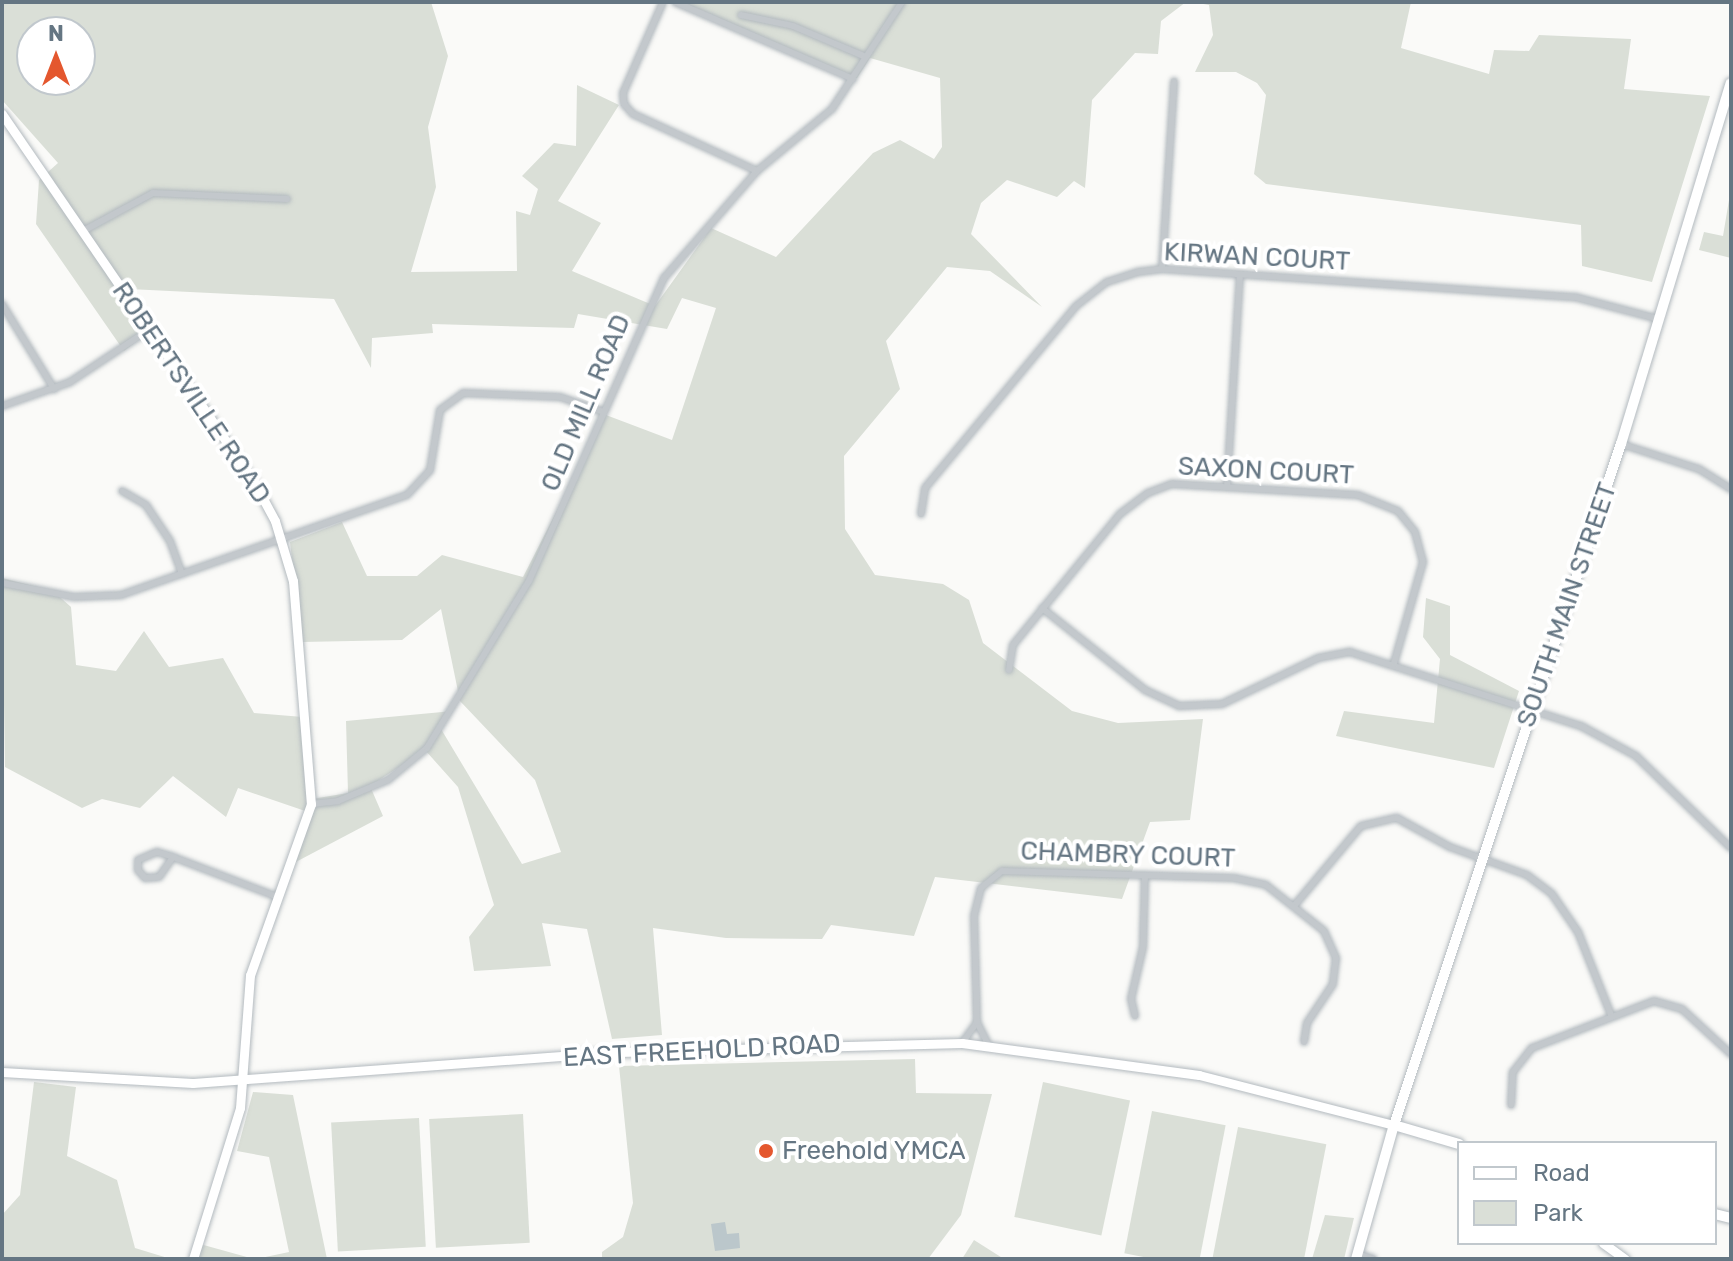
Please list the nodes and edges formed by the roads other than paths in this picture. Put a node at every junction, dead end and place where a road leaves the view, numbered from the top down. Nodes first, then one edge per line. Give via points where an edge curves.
1 (663, 2) edge
2 (675, 2) edge
3 (902, 2) edge
4 (698, 5) edge
5 (741, 15) dead end
6 (866, 57) junction
7 (853, 79) junction
8 (1174, 81) dead end
9 (1731, 83) edge
10 (2, 114) edge
11 (757, 171) junction
12 (287, 199) dead end
13 (83, 231) junction
14 (1162, 269) junction
15 (1240, 274) junction
16 (2, 304) edge
17 (1658, 319) junction
18 (150, 329) junction
19 (54, 389) junction
20 (2, 406) edge
21 (604, 412) junction
22 (1621, 444) junction
23 (1227, 486) junction
24 (1731, 489) edge
25 (122, 491) dead end
26 (921, 514) dead end
27 (282, 540) junction
28 (182, 574) junction
29 (2, 583) edge
30 (1042, 608) junction
31 (1394, 663) junction
32 (1009, 670) dead end
33 (1531, 709) junction
34 (311, 804) junction
35 (1731, 848) edge
36 (173, 857) junction
37 (1481, 857) junction
38 (1145, 875) junction
39 (278, 897) junction
40 (1294, 906) junction
41 (1611, 1015) junction
42 (1135, 1016) dead end
43 (977, 1022) junction
44 (1304, 1042) dead end
45 (962, 1043) junction
46 (989, 1046) junction
47 (1731, 1054) edge
48 (2, 1072) edge
49 (243, 1080) junction
50 (1511, 1105) dead end
51 (1394, 1125) junction
52 (1457, 1143) edge
53 (1606, 1245) edge
54 (1357, 1257) edge
55 (193, 1259) edge
56 (1373, 1259) edge
57 (1625, 1259) edge

1 - 11 street via 623,93 629,111
2 - 4 street
3 - 6 street, OLD MILL ROAD
4 - 7 street
5 - 6 street via 793,26
6 - 7 street, OLD MILL ROAD
7 - 11 street, OLD MILL ROAD via 824,117
8 - 14 street
9 - 17 main road, SOUTH MAIN STREET
10 - 13 main road, ROBERTSVILLE ROAD
11 - 21 street, OLD MILL ROAD via 664,278
12 - 13 street via 153,193
13 - 18 main road, ROBERTSVILLE ROAD
14 - 15 street, KIRWAN COURT
14 - 26 street, KIRWAN COURT via 1107,282 1076,306 925,488
15 - 17 street, KIRWAN COURT via 1575,297
15 - 23 street
16 - 19 street
17 - 22 main road, SOUTH MAIN STREET
18 - 19 street
18 - 27 main road, ROBERTSVILLE ROAD via 254,482
19 - 20 street
21 - 27 street via 560,397 459,394 436,417 431,466 421,486
21 - 34 street, OLD MILL ROAD via 529,581 427,748 388,780 338,801
22 - 24 street via 1699,469
22 - 33 main road, SOUTH MAIN STREET
23 - 30 street, SAXON COURT via 1172,484 1148,493 1120,514
23 - 31 street, SAXON COURT via 1368,496 1406,518 1421,548 1423,569
25 - 28 street via 146,505
27 - 28 street
27 - 34 main road, ROBERTSVILLE ROAD via 295,599
28 - 29 street via 121,595 89,598
30 - 31 street via 1145,690 1179,706 1231,701 1327,655 1362,653
30 - 32 street, SAXON COURT via 1013,645
31 - 33 street
33 - 35 street via 1623,747
33 - 37 main road, SOUTH MAIN STREET
34 - 39 main road, ROBERTSVILLE ROAD
36 - 36 street via 155,879 138,870 145,853
36 - 39 street
37 - 40 street via 1441,843 1407,822 1380,818 1354,833
37 - 41 street via 1527,875 1563,906
37 - 51 main road, SOUTH MAIN STREET
38 - 40 street, CHAMBRY COURT via 1246,879 1266,885
38 - 42 street via 1143,947 1131,999
38 - 43 street, CHAMBRY COURT via 1002,871 981,888 974,916
39 - 49 main road, ROBERTSVILLE ROAD via 246,989
40 - 44 street, CHAMBRY COURT via 1324,931 1336,958 1333,984 1307,1023
41 - 47 street via 1654,1001 1682,1009
41 - 50 street via 1525,1053 1508,1088
43 - 45 street
43 - 46 street, CHAMBRY COURT
45 - 46 main road, EAST FREEHOLD ROAD
45 - 49 main road, EAST FREEHOLD ROAD via 619,1052
46 - 51 main road, EAST FREEHOLD ROAD via 1199,1075
48 - 49 main road, EAST FREEHOLD ROAD via 153,1082
49 - 55 main road, ROBERTSVILLE ROAD via 236,1121
51 - 52 main road
51 - 54 main road, SOUTH MAIN STREET
53 - 57 main road
54 - 56 street

